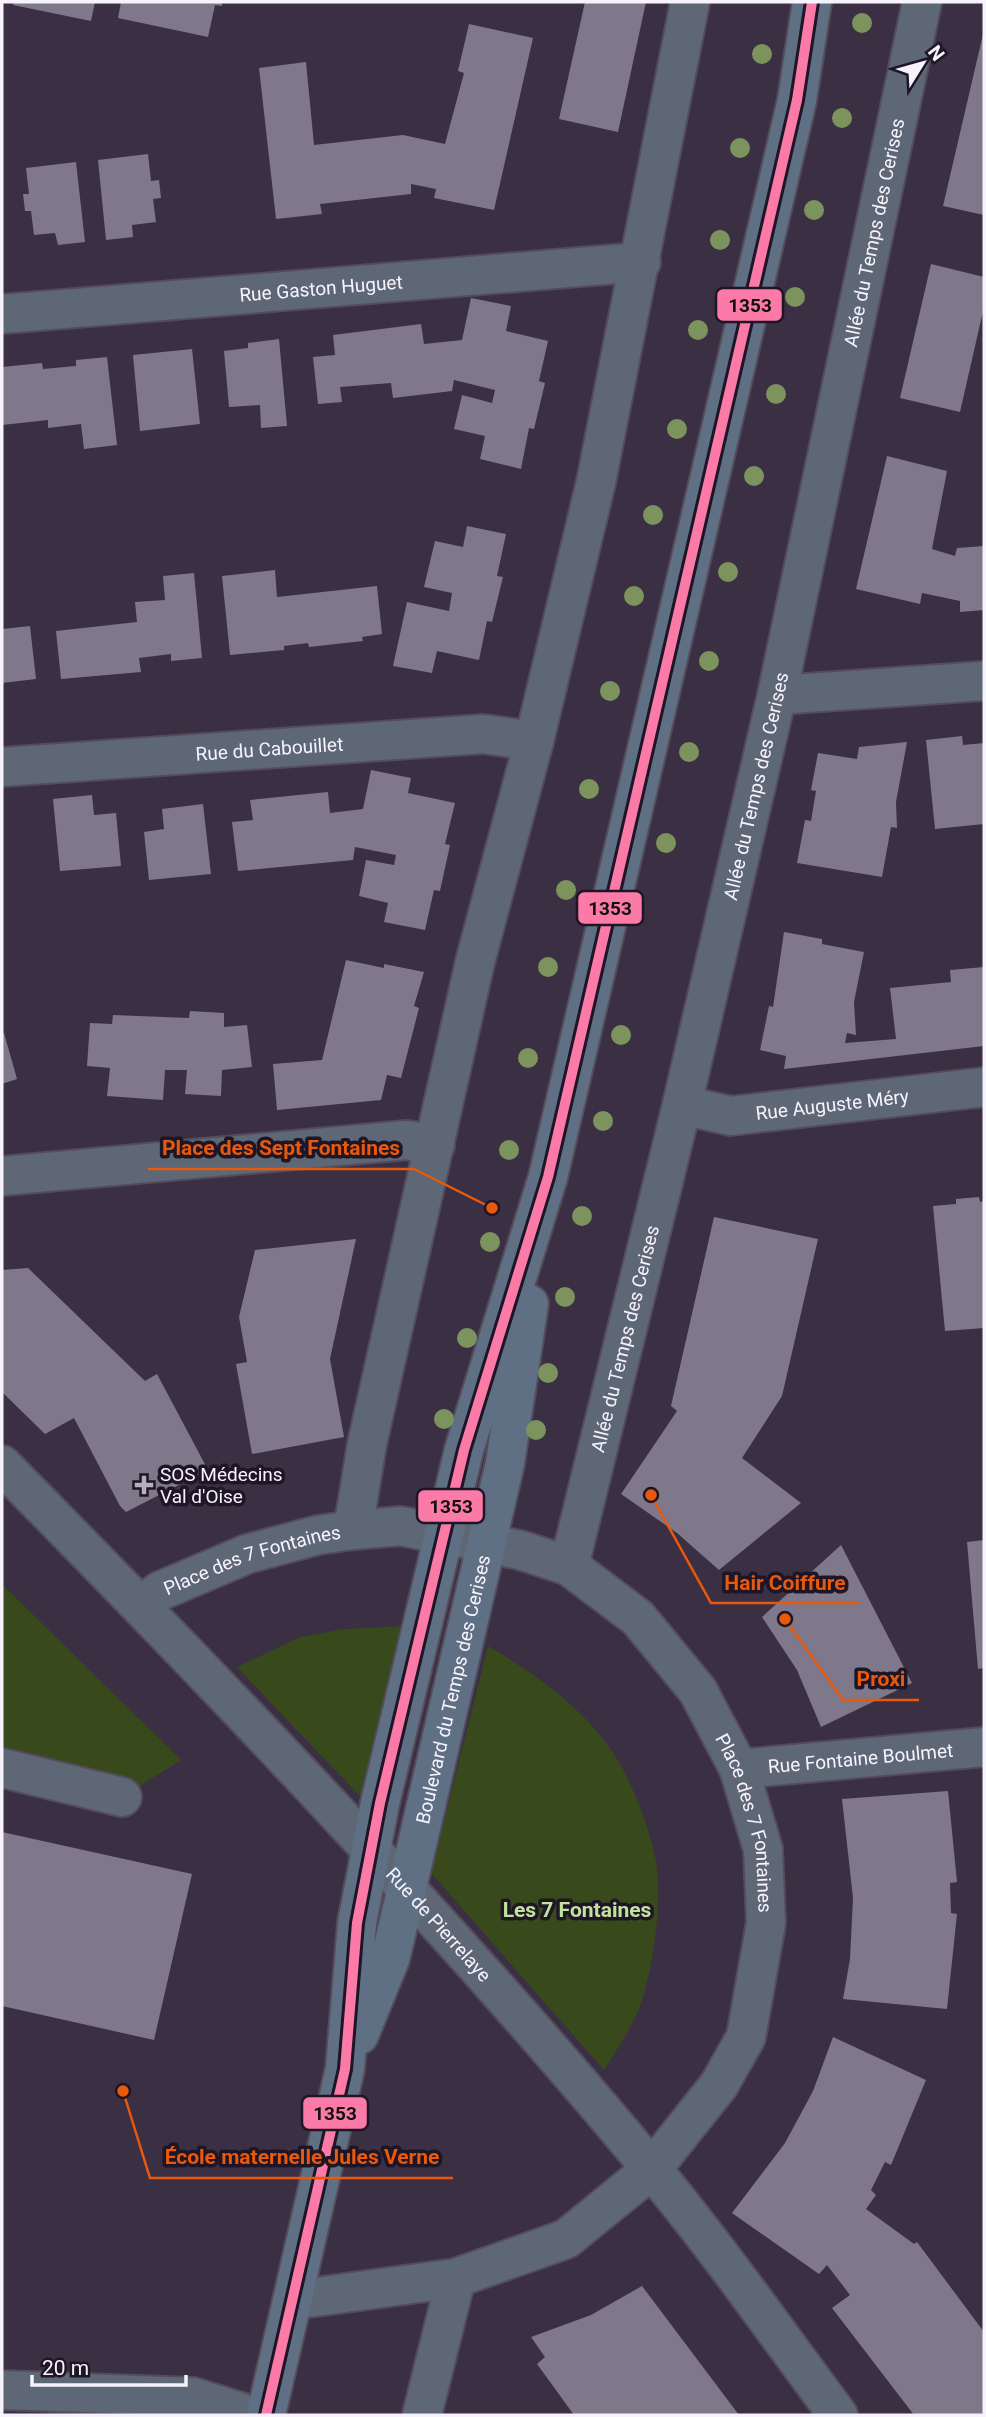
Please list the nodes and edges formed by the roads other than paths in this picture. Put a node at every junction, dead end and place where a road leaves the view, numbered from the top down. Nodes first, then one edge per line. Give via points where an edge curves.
1 (690, 2) edge
2 (812, 2) edge
3 (828, 2) edge
4 (922, 2) edge
5 (797, 100) junction
6 (641, 262) junction
7 (2, 314) edge
8 (984, 681) edge
9 (777, 695) junction
10 (534, 741) junction
11 (2, 767) edge
12 (984, 1087) edge
13 (682, 1105) junction
14 (435, 1145) junction
15 (2, 1175) edge
16 (548, 1177) junction
17 (2, 1465) edge
18 (353, 1530) junction
19 (444, 1533) junction
20 (486, 1543) junction
21 (569, 1566) junction
22 (141, 1606) junction
23 (984, 1747) edge
24 (2, 1768) edge
25 (739, 1769) junction
26 (122, 1797) dead end
27 (370, 1849) junction
28 (407, 1888) junction
29 (345, 2069) junction
30 (652, 2169) junction
31 (456, 2278) junction
32 (293, 2300) junction
33 (2, 2390) edge
34 (250, 2415) edge
35 (266, 2415) edge
36 (422, 2415) edge
37 (838, 2415) edge

1 - 6 street
2 - 5 main road, Boulevard du Temps des Cerises
3 - 5 main road, Boulevard du Temps des Cerises
4 - 9 street, Allée du Temps des Cerises
5 - 16 main road, Boulevard du Temps des Cerises
6 - 7 street, Rue Gaston Huguet
6 - 10 street via 596,482
8 - 9 street
9 - 13 street, Allée du Temps des Cerises
10 - 11 street, Rue du Cabouillet via 483,734
10 - 14 street via 475,962
12 - 13 street, Rue Auguste Méry via 731,1116
13 - 21 street, Allée du Temps des Cerises
14 - 15 street via 407,1140
14 - 18 street via 367,1444
16 - 19 main road, Boulevard du Temps des Cerises via 464,1450
16 - 20 main road, Boulevard du Temps des Cerises via 505,1463
17 - 22 street, Rue de Pierrelaye
18 - 19 street, Place des 7 Fontaines via 401,1526
18 - 22 street, Place des 7 Fontaines via 247,1554 160,1591
19 - 20 street, Place des 7 Fontaines
19 - 27 main road, Boulevard du Temps des Cerises
20 - 21 street, Place des 7 Fontaines
20 - 28 main road, Boulevard du Temps des Cerises
21 - 25 street, Place des 7 Fontaines via 638,1618 665,1647 698,1691
22 - 27 street, Rue de Pierrelaye
23 - 25 street, Rue Fontaine Boulmet
24 - 26 street
25 - 30 street, Place des 7 Fontaines via 763,1849 766,1923 746,2037 719,2085
27 - 28 street, Rue de Pierrelaye
27 - 29 main road, Boulevard du Temps des Cerises via 357,1923
28 - 29 main road, Boulevard du Temps des Cerises via 390,1959
28 - 30 street, Rue de Pierrelaye
29 - 32 main road, Boulevard du Temps des Cerises
30 - 31 street, Place des 7 Fontaines via 566,2239
30 - 37 street, Rue de Pierrelaye
31 - 32 street, Place des 7 Fontaines
31 - 36 street
32 - 35 main road, Boulevard du Temps des Cerises
33 - 34 street via 193,2397

